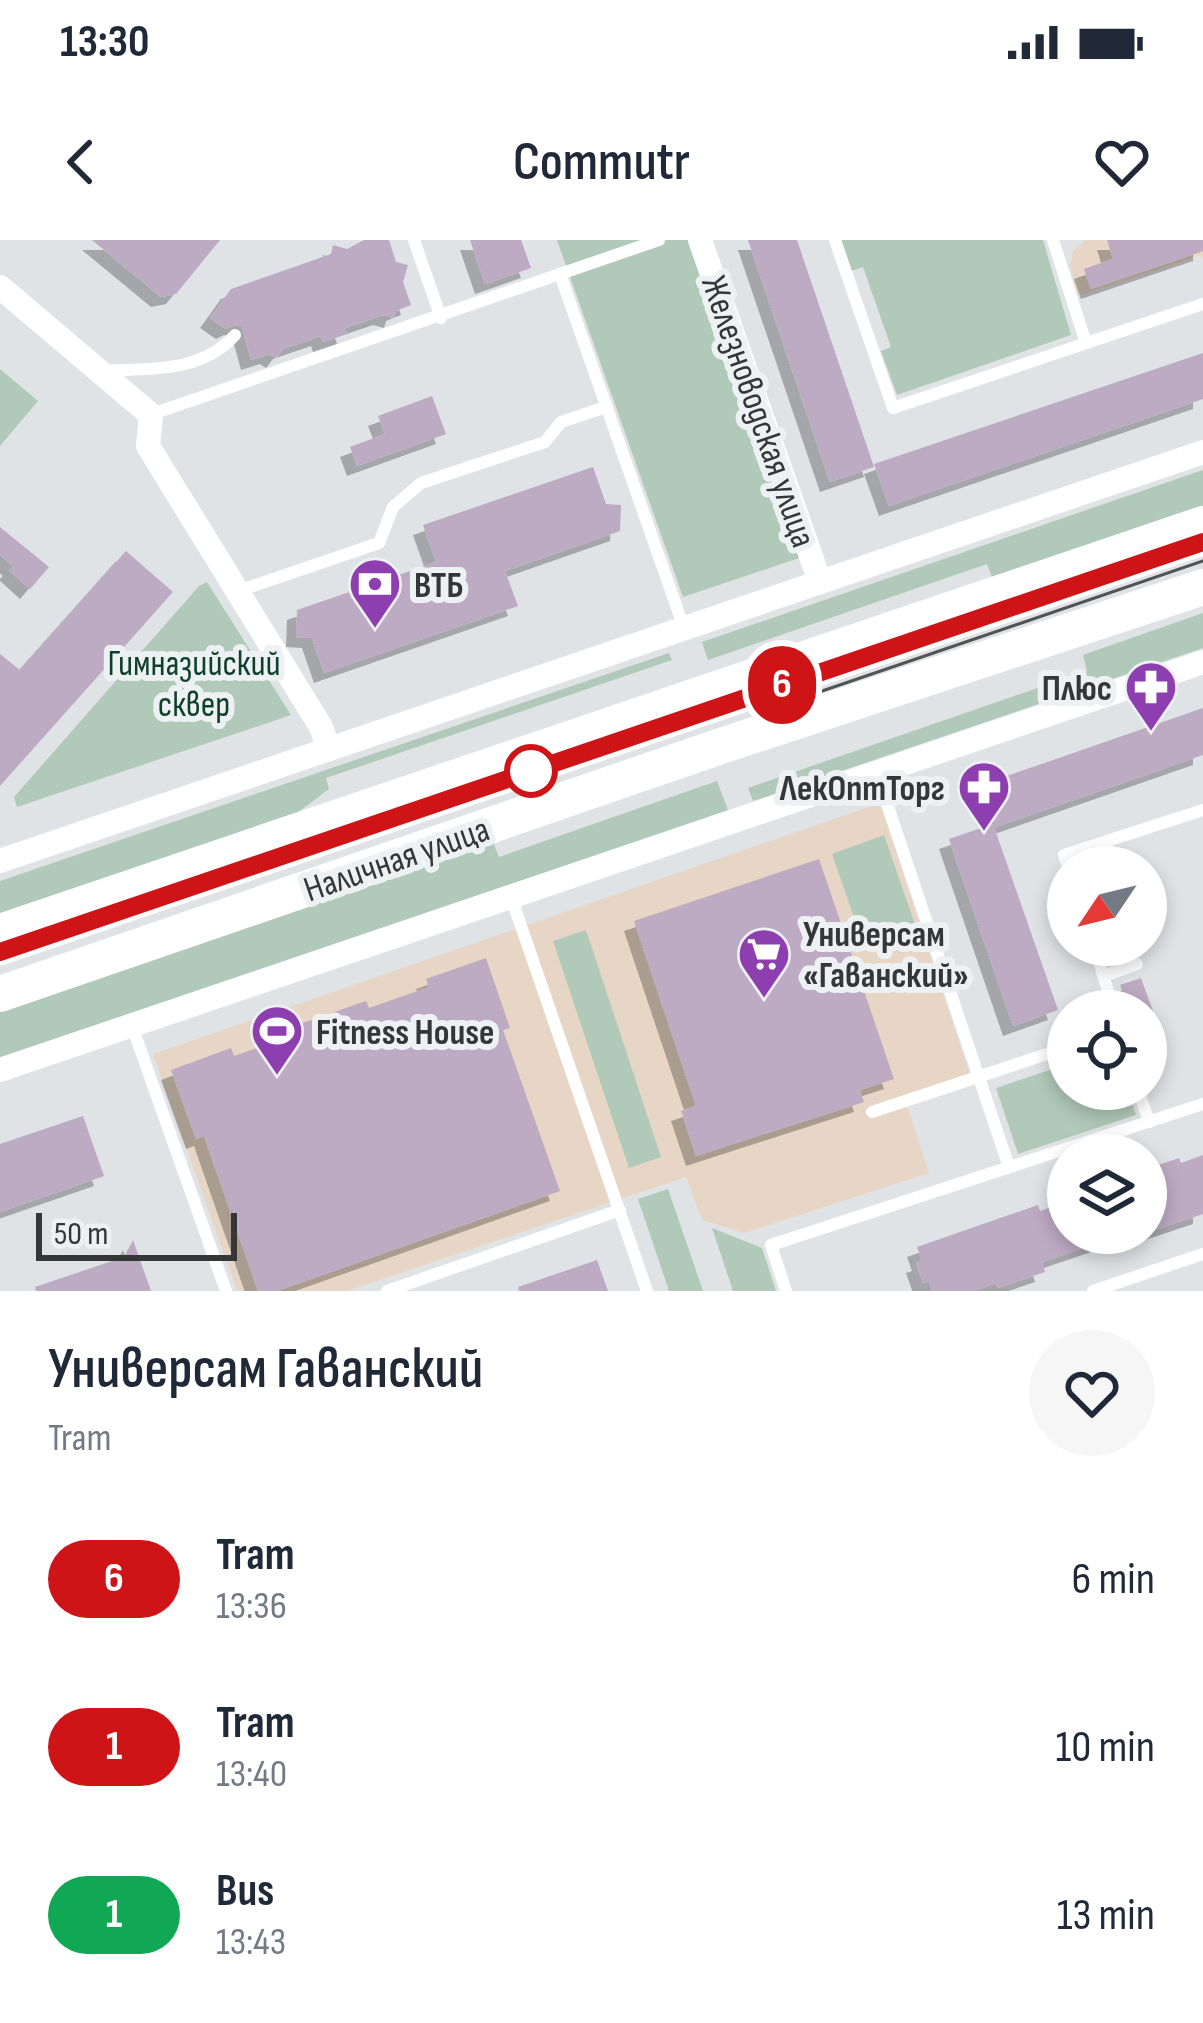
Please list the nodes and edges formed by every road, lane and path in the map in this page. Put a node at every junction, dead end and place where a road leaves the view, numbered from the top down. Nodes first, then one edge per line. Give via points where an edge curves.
1 (414, 240) edge
2 (659, 240) edge
3 (700, 240) edge
4 (835, 240) edge
5 (1053, 240) edge
6 (560, 274) junction
7 (0, 287) edge
8 (1203, 304) edge
9 (442, 318) junction
10 (235, 335) dead end
11 (1086, 343) junction
12 (100, 371) junction
13 (606, 407) junction
14 (151, 415) junction
15 (1203, 452) edge
16 (1203, 524) edge
17 (820, 582) junction
18 (1203, 586) edge
19 (238, 591) junction
20 (684, 629) junction
21 (1203, 662) edge
22 (329, 749) junction
23 (877, 772) junction
24 (1203, 811) edge
25 (1092, 846) edge
26 (0, 861) edge
27 (512, 897) junction
28 (0, 932) edge
29 (1101, 966) edge
30 (1132, 966) edge
31 (1104, 976) junction
32 (1108, 990) edge
33 (0, 994) edge
34 (132, 1026) junction
35 (1047, 1054) edge
36 (0, 1070) edge
37 (979, 1076) junction
38 (1203, 1104) edge
39 (1145, 1110) edge
40 (872, 1112) dead end
41 (1149, 1122) junction
42 (1009, 1167) junction
43 (620, 1210) junction
44 (1203, 1254) edge
45 (226, 1291) edge
46 (387, 1291) edge
47 (647, 1291) edge
48 (786, 1291) edge
49 (1094, 1291) edge

1 - 9 lane
2 - 6 lane
3 - 17 street, Железноводская улица
4 - 11 lane via 893,408
5 - 11 lane
6 - 9 lane
6 - 13 lane
7 - 12 street
8 - 11 lane
9 - 14 lane
10 - 12 lane via 194,364
12 - 14 street
13 - 19 lane via 561,422 545,442 421,483 393,507 379,543
13 - 20 lane
14 - 19 street via 148,446
15 - 17 street
16 - 28 main road, Наличная улица
17 - 20 street
18 - 33 main road, Наличная улица
19 - 22 street
20 - 22 street
21 - 23 street
22 - 26 street
23 - 27 street
23 - 37 lane
24 - 25 lane
27 - 34 street
27 - 43 lane
29 - 31 lane
30 - 31 lane
31 - 32 lane
34 - 36 street
34 - 45 lane
35 - 37 lane
37 - 40 lane
37 - 42 lane
38 - 41 lane
39 - 41 lane
41 - 42 lane
42 - 48 lane via 771,1245
43 - 46 lane
43 - 47 lane
44 - 49 lane

